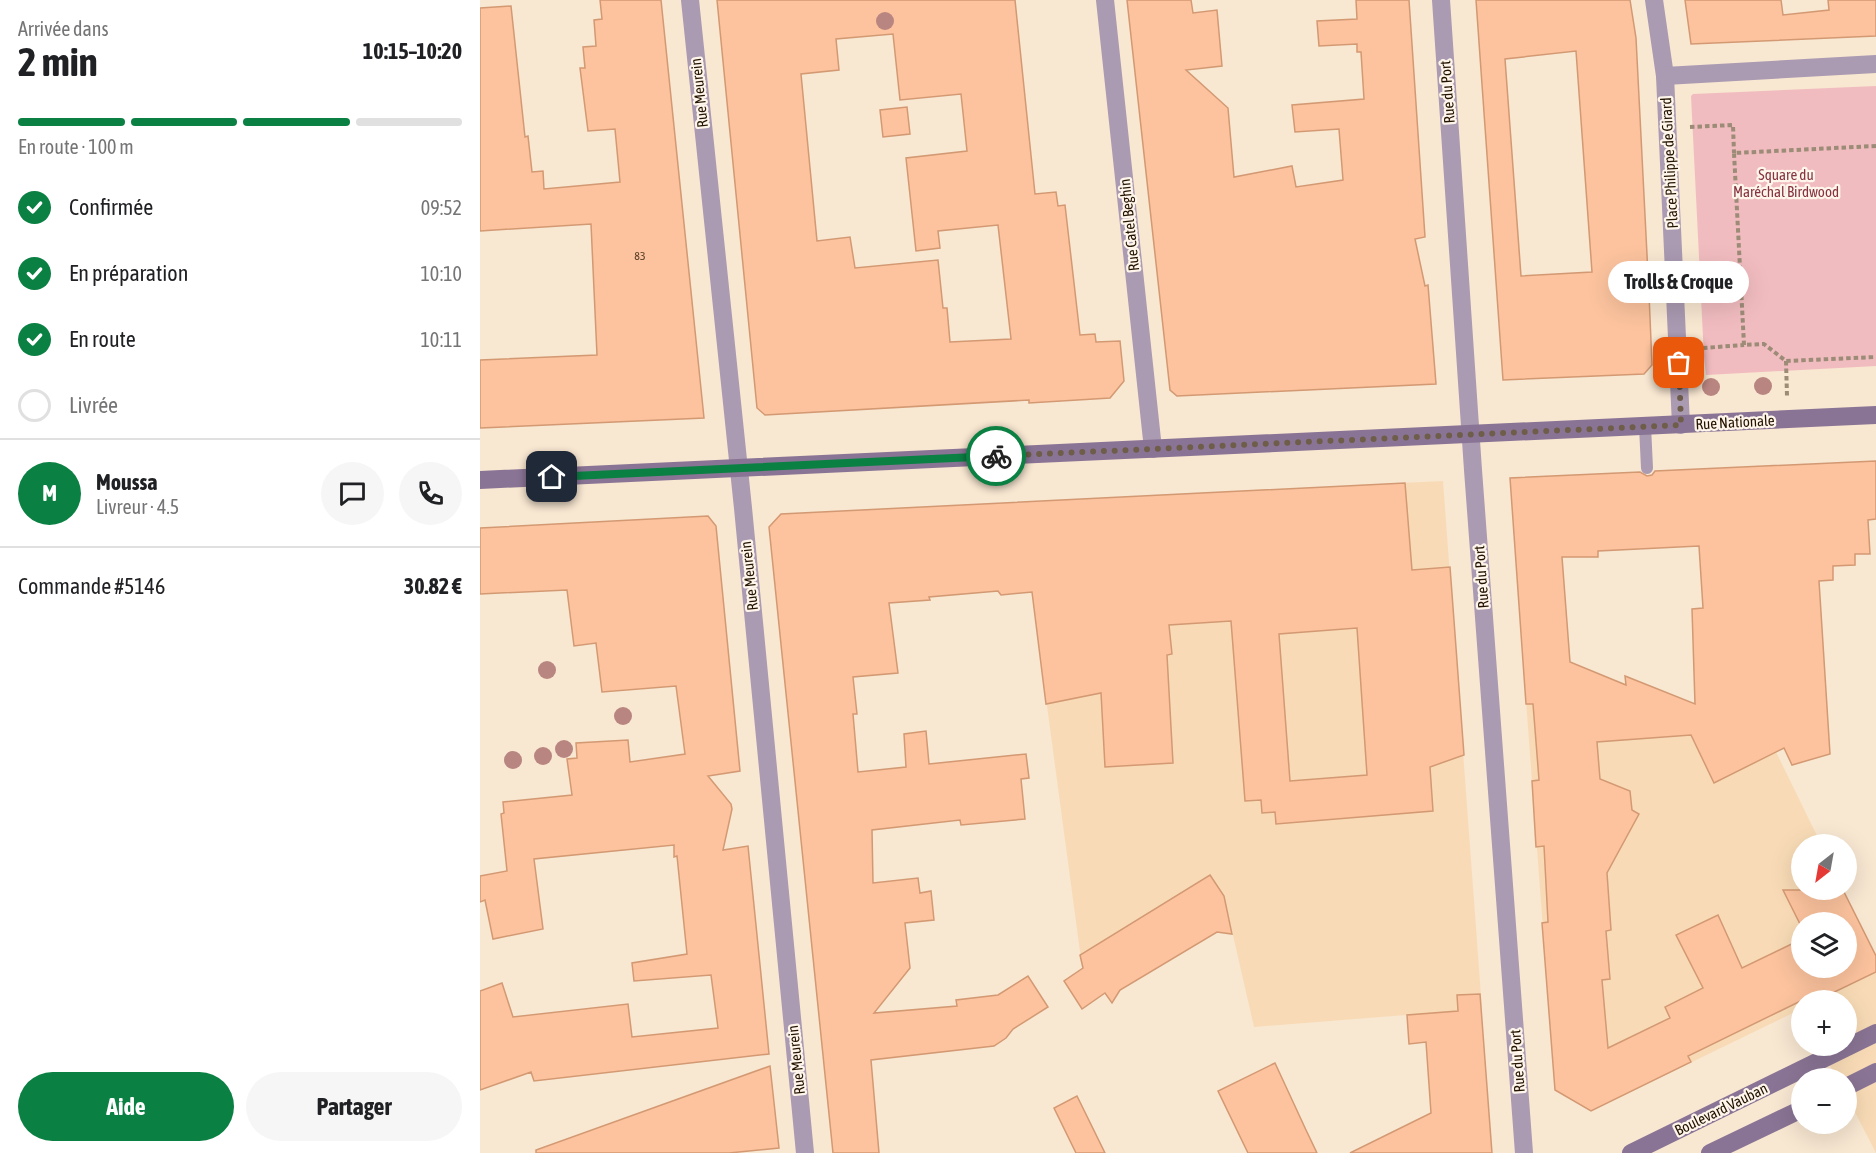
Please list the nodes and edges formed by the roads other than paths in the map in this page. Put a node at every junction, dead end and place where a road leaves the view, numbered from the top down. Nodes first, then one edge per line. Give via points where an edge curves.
1 (690, 0) edge
2 (1105, 0) edge
3 (1440, 0) edge
4 (1654, 0) edge
5 (1876, 64) edge
6 (1665, 76) junction
7 (1876, 415) edge
8 (1681, 425) junction
9 (1646, 426) junction
10 (1470, 434) junction
11 (1153, 449) junction
12 (738, 468) junction
13 (1647, 468) dead end
14 (480, 480) edge
15 (1876, 1033) edge
16 (1876, 1072) edge
17 (1857, 1082) edge
18 (1791, 1113) edge
19 (804, 1153) edge
20 (1524, 1153) edge
21 (1631, 1153) edge
22 (1710, 1153) edge

1 - 12 street, Rue Meurein
2 - 11 street, Rue Catel Beghin
3 - 10 street, Rue du Port
4 - 6 street
5 - 6 street, Place Philippe de Girard
6 - 8 street, Place Philippe de Girard
7 - 8 street, Rue Nationale
8 - 9 street, Rue Nationale
9 - 10 street, Rue Nationale
9 - 13 lane
10 - 11 street, Rue Nationale
10 - 20 street, Rue du Port
11 - 12 street, Rue Nationale
12 - 14 street, Rue Nationale
12 - 19 street, Rue Meurein
15 - 21 street, Boulevard Vauban
16 - 17 street
18 - 22 street

